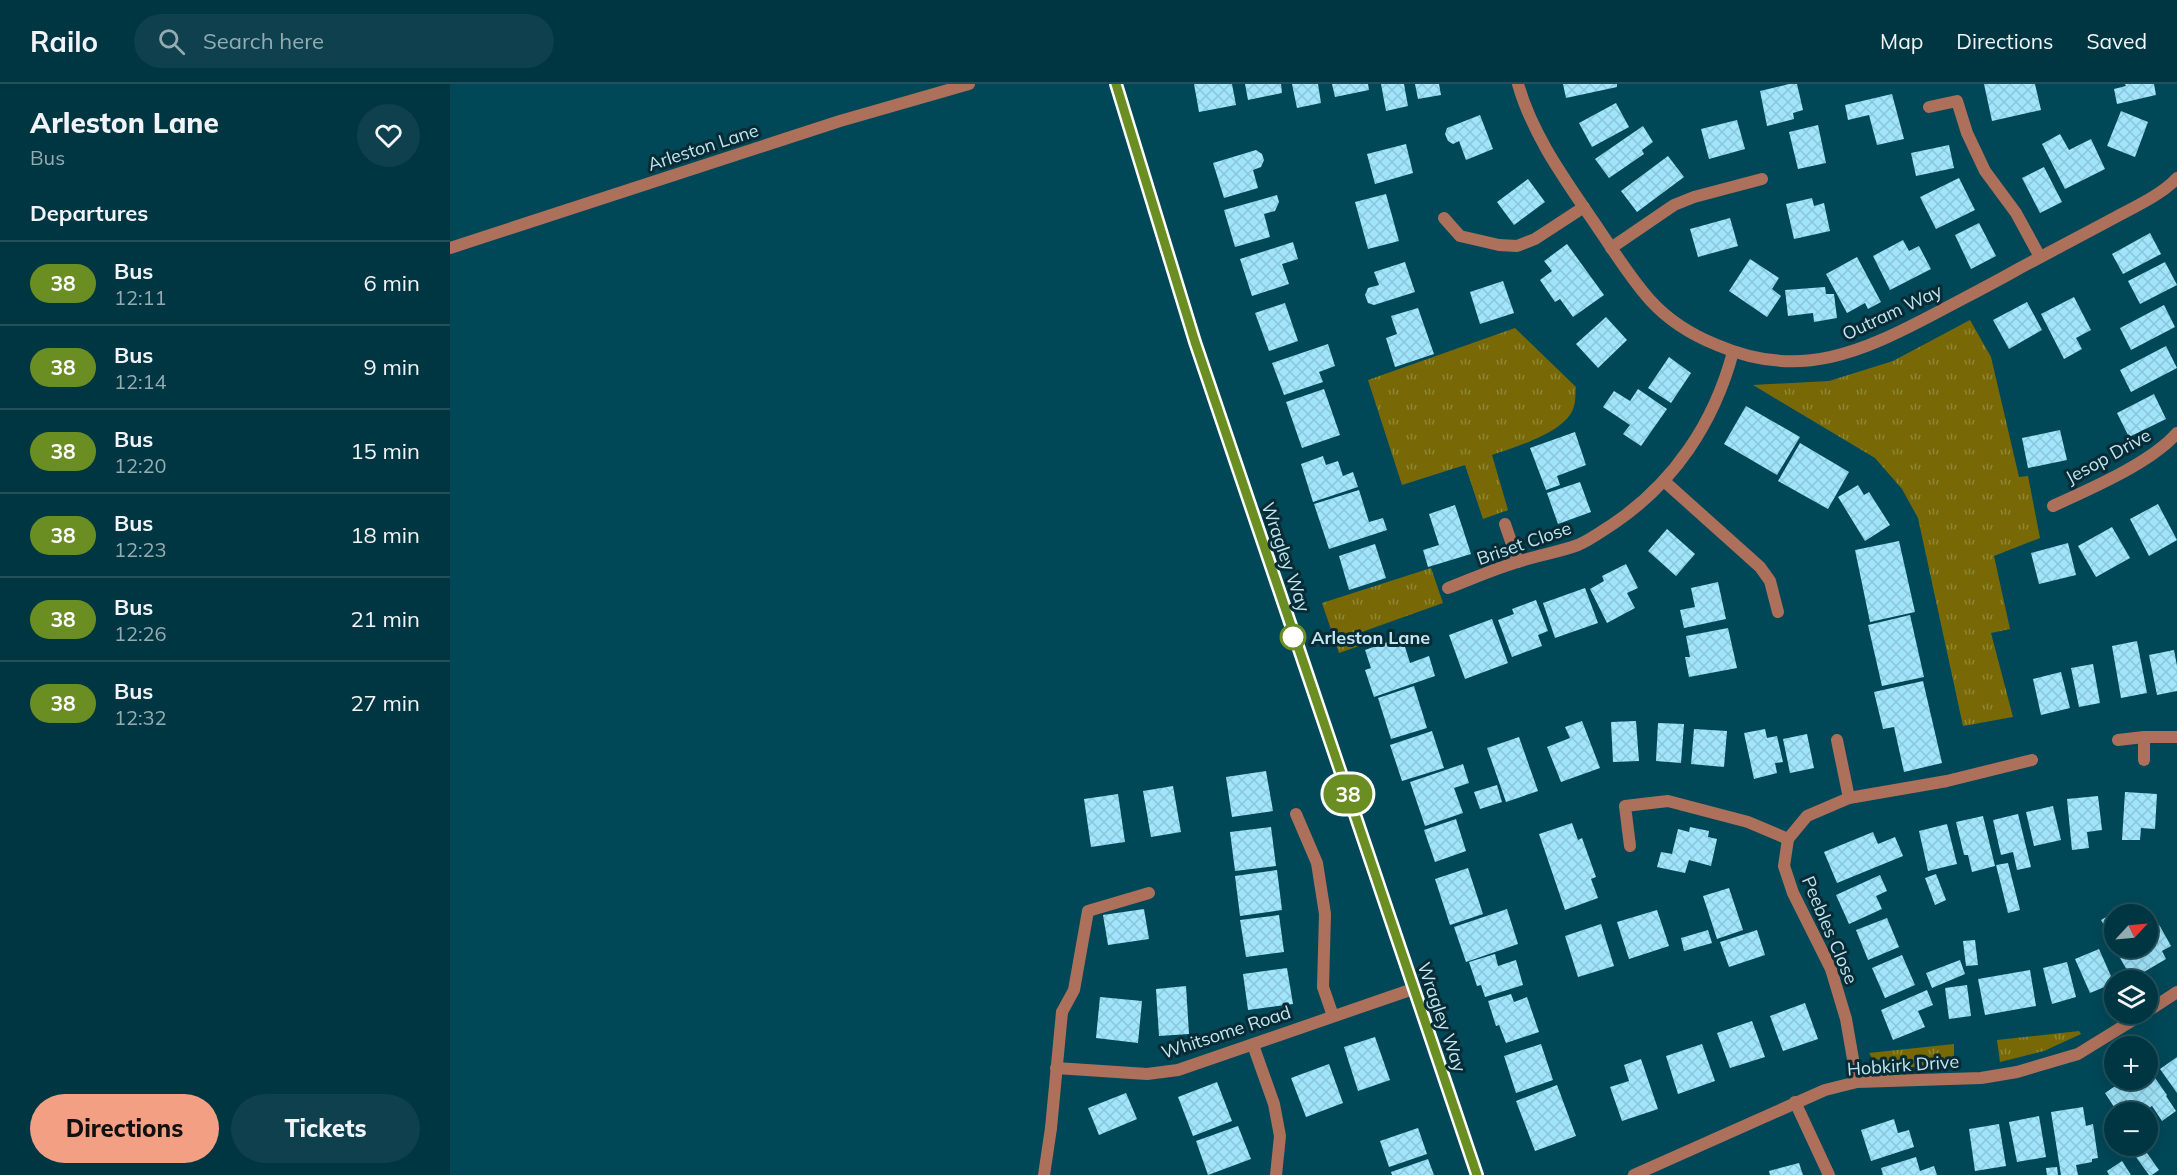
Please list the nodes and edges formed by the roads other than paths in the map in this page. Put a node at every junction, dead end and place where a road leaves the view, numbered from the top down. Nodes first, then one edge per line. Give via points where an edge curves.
1 (969, 84) edge
2 (1116, 84) edge
3 (1518, 84) edge
4 (1929, 106) dead end
5 (1762, 179) dead end
6 (2175, 184) edge
7 (1584, 207) junction
8 (1444, 218) dead end
9 (450, 248) edge
10 (1611, 248) junction
11 (2040, 257) junction
12 (1733, 352) junction
13 (2177, 433) edge
14 (1664, 481) junction
15 (2054, 506) dead end
16 (1505, 524) dead end
17 (1518, 562) junction
18 (1448, 588) dead end
19 (1778, 612) dead end
20 (2144, 737) junction
21 (2177, 737) edge
22 (1837, 740) dead end
23 (2118, 740) dead end
24 (2032, 760) dead end
25 (2144, 760) dead end
26 (1850, 798) junction
27 (1296, 814) dead end
28 (1788, 839) junction
29 (1630, 846) dead end
30 (1149, 893) dead end
31 (1413, 989) junction
32 (2177, 993) edge
33 (2158, 1005) edge
34 (1333, 1016) junction
35 (2127, 1024) edge
36 (1253, 1045) junction
37 (1056, 1068) junction
38 (1857, 1082) junction
39 (1795, 1102) junction
40 (1044, 1175) edge
41 (1276, 1175) edge
42 (1477, 1175) edge
43 (1634, 1175) edge
44 (1829, 1175) edge

1 - 9 street, Arleston Lane via 840,121
2 - 31 street, Wragley Way via 1195,342
3 - 7 street, Outram Way via 1545,149
4 - 11 street via 1957,101 1985,171 2016,213
5 - 10 street via 1674,205
6 - 11 street, Outram Way
7 - 8 street via 1517,246 1460,236
7 - 10 street, Outram Way
10 - 12 street, Outram Way via 1651,301 1672,320
11 - 12 street, Outram Way via 1855,352 1789,362
12 - 14 street, Briset Close via 1714,405 1687,454
13 - 15 street, Jesop Drive via 2137,464
14 - 17 street, Briset Close via 1622,518 1579,544
14 - 19 street via 1760,567 1770,581
16 - 17 street
17 - 18 street, Briset Close
20 - 21 street
20 - 23 street
20 - 25 street
22 - 26 street
24 - 26 street via 1947,781
26 - 28 street via 1807,816
27 - 34 street via 1317,863 1326,914 1323,987
28 - 29 street via 1748,822 1668,801 1626,806
28 - 38 street, Peebles Close via 1784,866 1793,893 1831,969 1846,1019
30 - 37 street via 1088,910 1074,990 1062,1012
31 - 34 street, Whitsome Road
31 - 42 street, Wragley Way
32 - 33 street
34 - 36 street, Whitsome Road
35 - 38 street, Hobkirk Drive via 2078,1054 2017,1072 1981,1078
36 - 37 street, Whitsome Road via 1178,1070 1147,1074
36 - 41 street via 1274,1104 1280,1136
37 - 40 street
38 - 39 street, Hobkirk Drive
39 - 43 street, Hobkirk Drive
39 - 44 street

